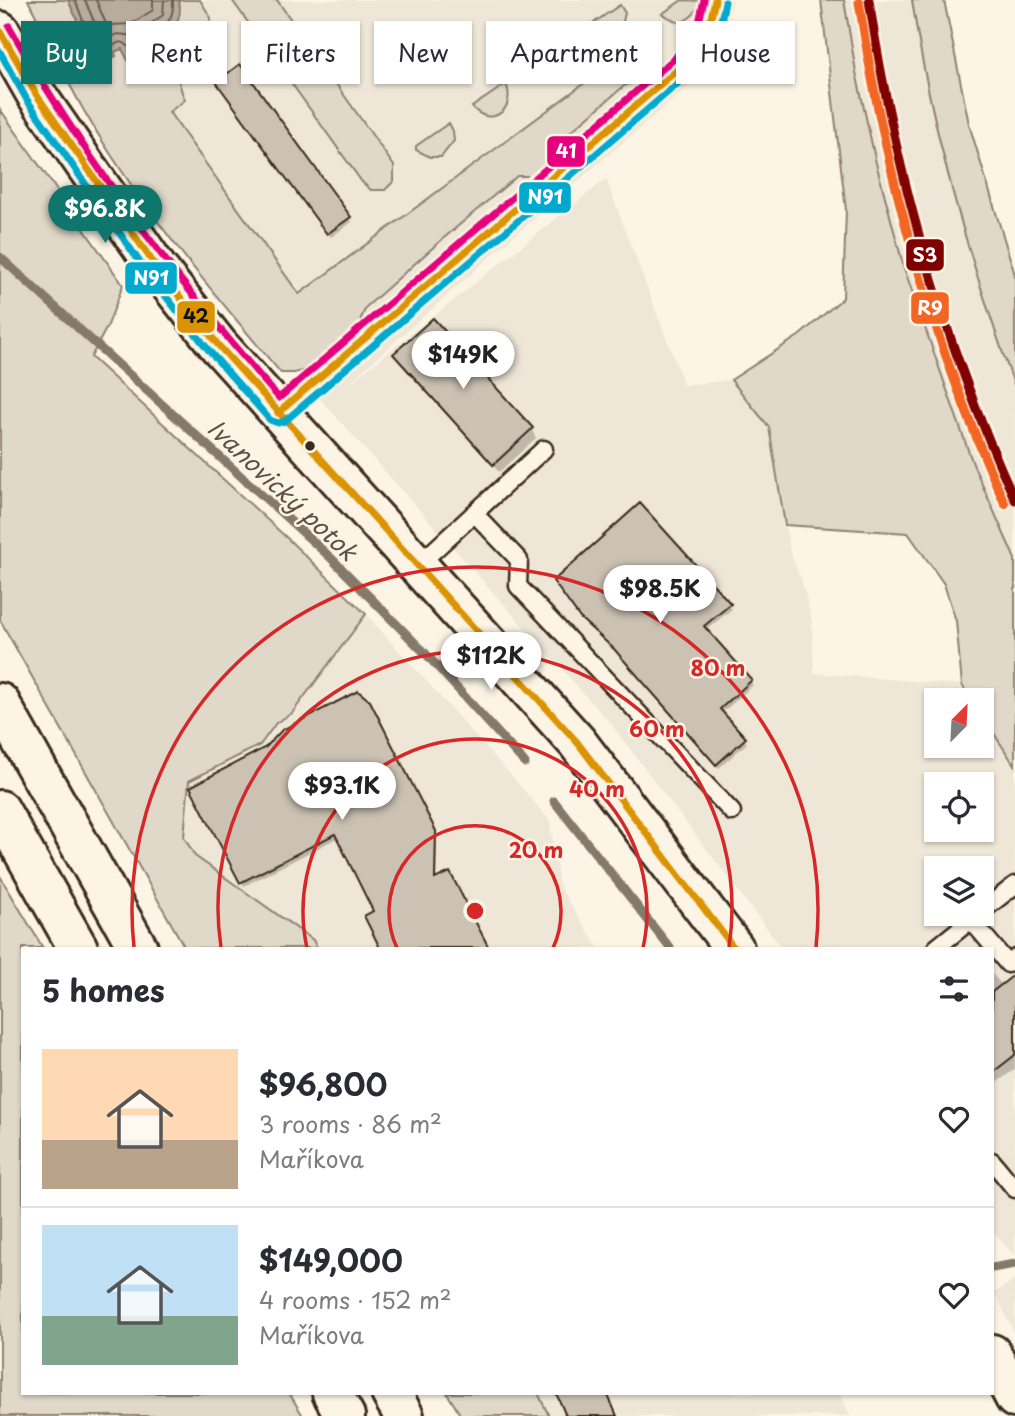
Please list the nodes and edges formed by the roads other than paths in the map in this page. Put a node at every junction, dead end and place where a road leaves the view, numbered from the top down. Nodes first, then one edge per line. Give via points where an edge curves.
1 (715, 0) edge
2 (0, 31) edge
3 (278, 413) junction
4 (544, 449) dead end
5 (474, 513) junction
6 (417, 566) junction
7 (0, 703) edge
8 (0, 810) edge
9 (732, 813) dead end
10 (1015, 885) edge
11 (994, 902) edge
12 (963, 926) edge
13 (984, 926) edge
14 (77, 947) edge
15 (137, 947) edge
16 (733, 947) edge
17 (937, 947) edge
18 (1015, 958) edge
19 (994, 1163) edge
20 (1015, 1189) edge
21 (994, 1358) edge
22 (333, 1395) edge
23 (392, 1395) edge
24 (1015, 1398) edge
25 (345, 1416) edge
26 (404, 1416) edge

1 - 3 lane via 708,31 683,65
2 - 3 main road via 36,94 157,268
3 - 6 main road
4 - 5 lane
5 - 6 lane
5 - 9 lane via 519,560 518,586
6 - 16 main road via 577,742
7 - 15 main road
8 - 14 main road
10 - 11 lane
12 - 17 lane
13 - 18 lane via 1008,964
19 - 20 lane
21 - 24 main road
22 - 25 main road
23 - 26 main road

